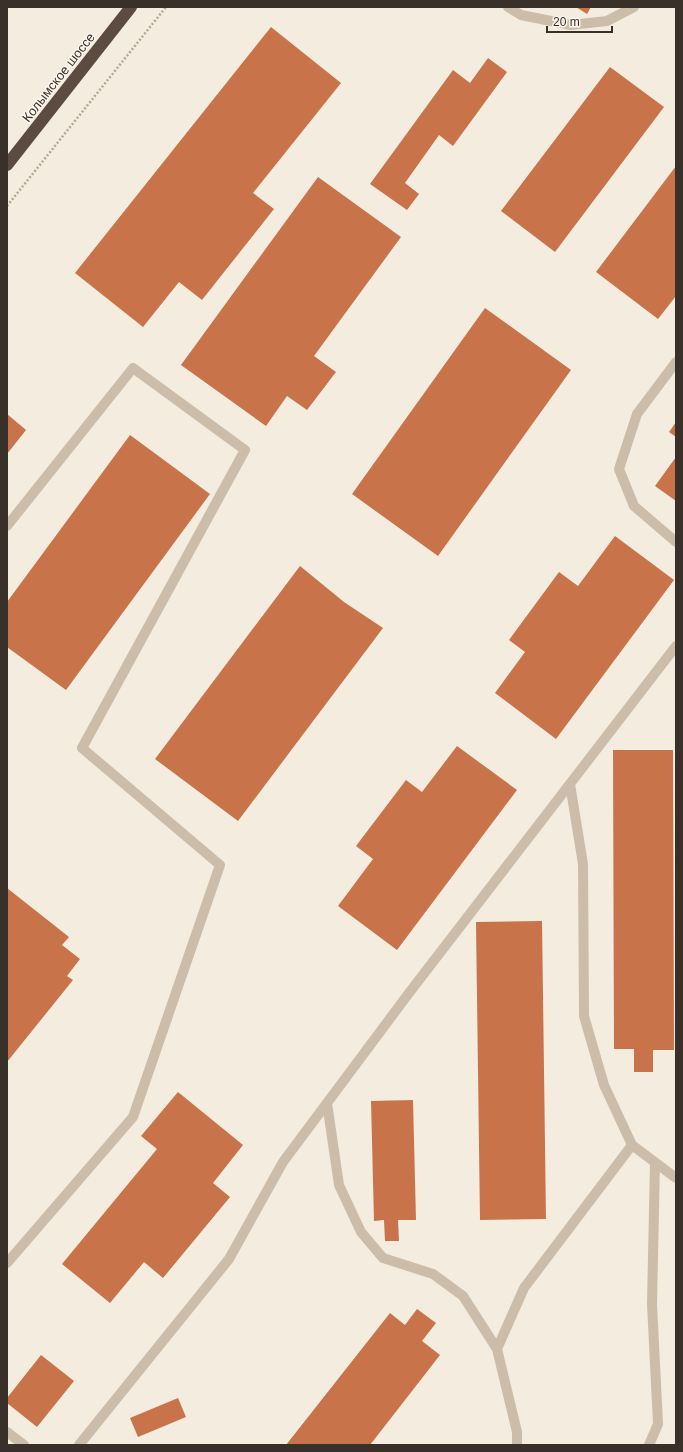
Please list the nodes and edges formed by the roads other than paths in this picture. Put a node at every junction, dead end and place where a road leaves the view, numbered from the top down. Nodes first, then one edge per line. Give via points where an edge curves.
1 (131, 7) edge
2 (508, 7) edge
3 (634, 7) edge
4 (7, 165) edge
5 (676, 362) edge
6 (7, 526) edge
7 (676, 542) edge
8 (676, 646) edge
9 (570, 784) junction
10 (327, 1103) junction
11 (632, 1145) junction
12 (655, 1162) junction
13 (676, 1178) edge
14 (7, 1263) edge
15 (497, 1349) junction
16 (7, 1432) edge
17 (24, 1445) edge
18 (79, 1445) edge
19 (517, 1445) edge
20 (650, 1445) edge

1 - 4 highway, Колымское шоссе
2 - 3 street via 521,15 571,25 607,21
5 - 7 street via 637,414 619,469 634,506
6 - 14 street via 133,368 245,450 82,748 220,865 133,1117
8 - 9 street
9 - 10 street
9 - 11 street via 583,864 584,1016 604,1084
10 - 15 street via 339,1185 361,1232 383,1258 433,1274 463,1296
10 - 18 street via 283,1162 230,1259
11 - 12 street
11 - 15 street via 524,1288
12 - 13 street
12 - 20 street via 652,1304 658,1424
15 - 19 street via 517,1432
16 - 17 street

